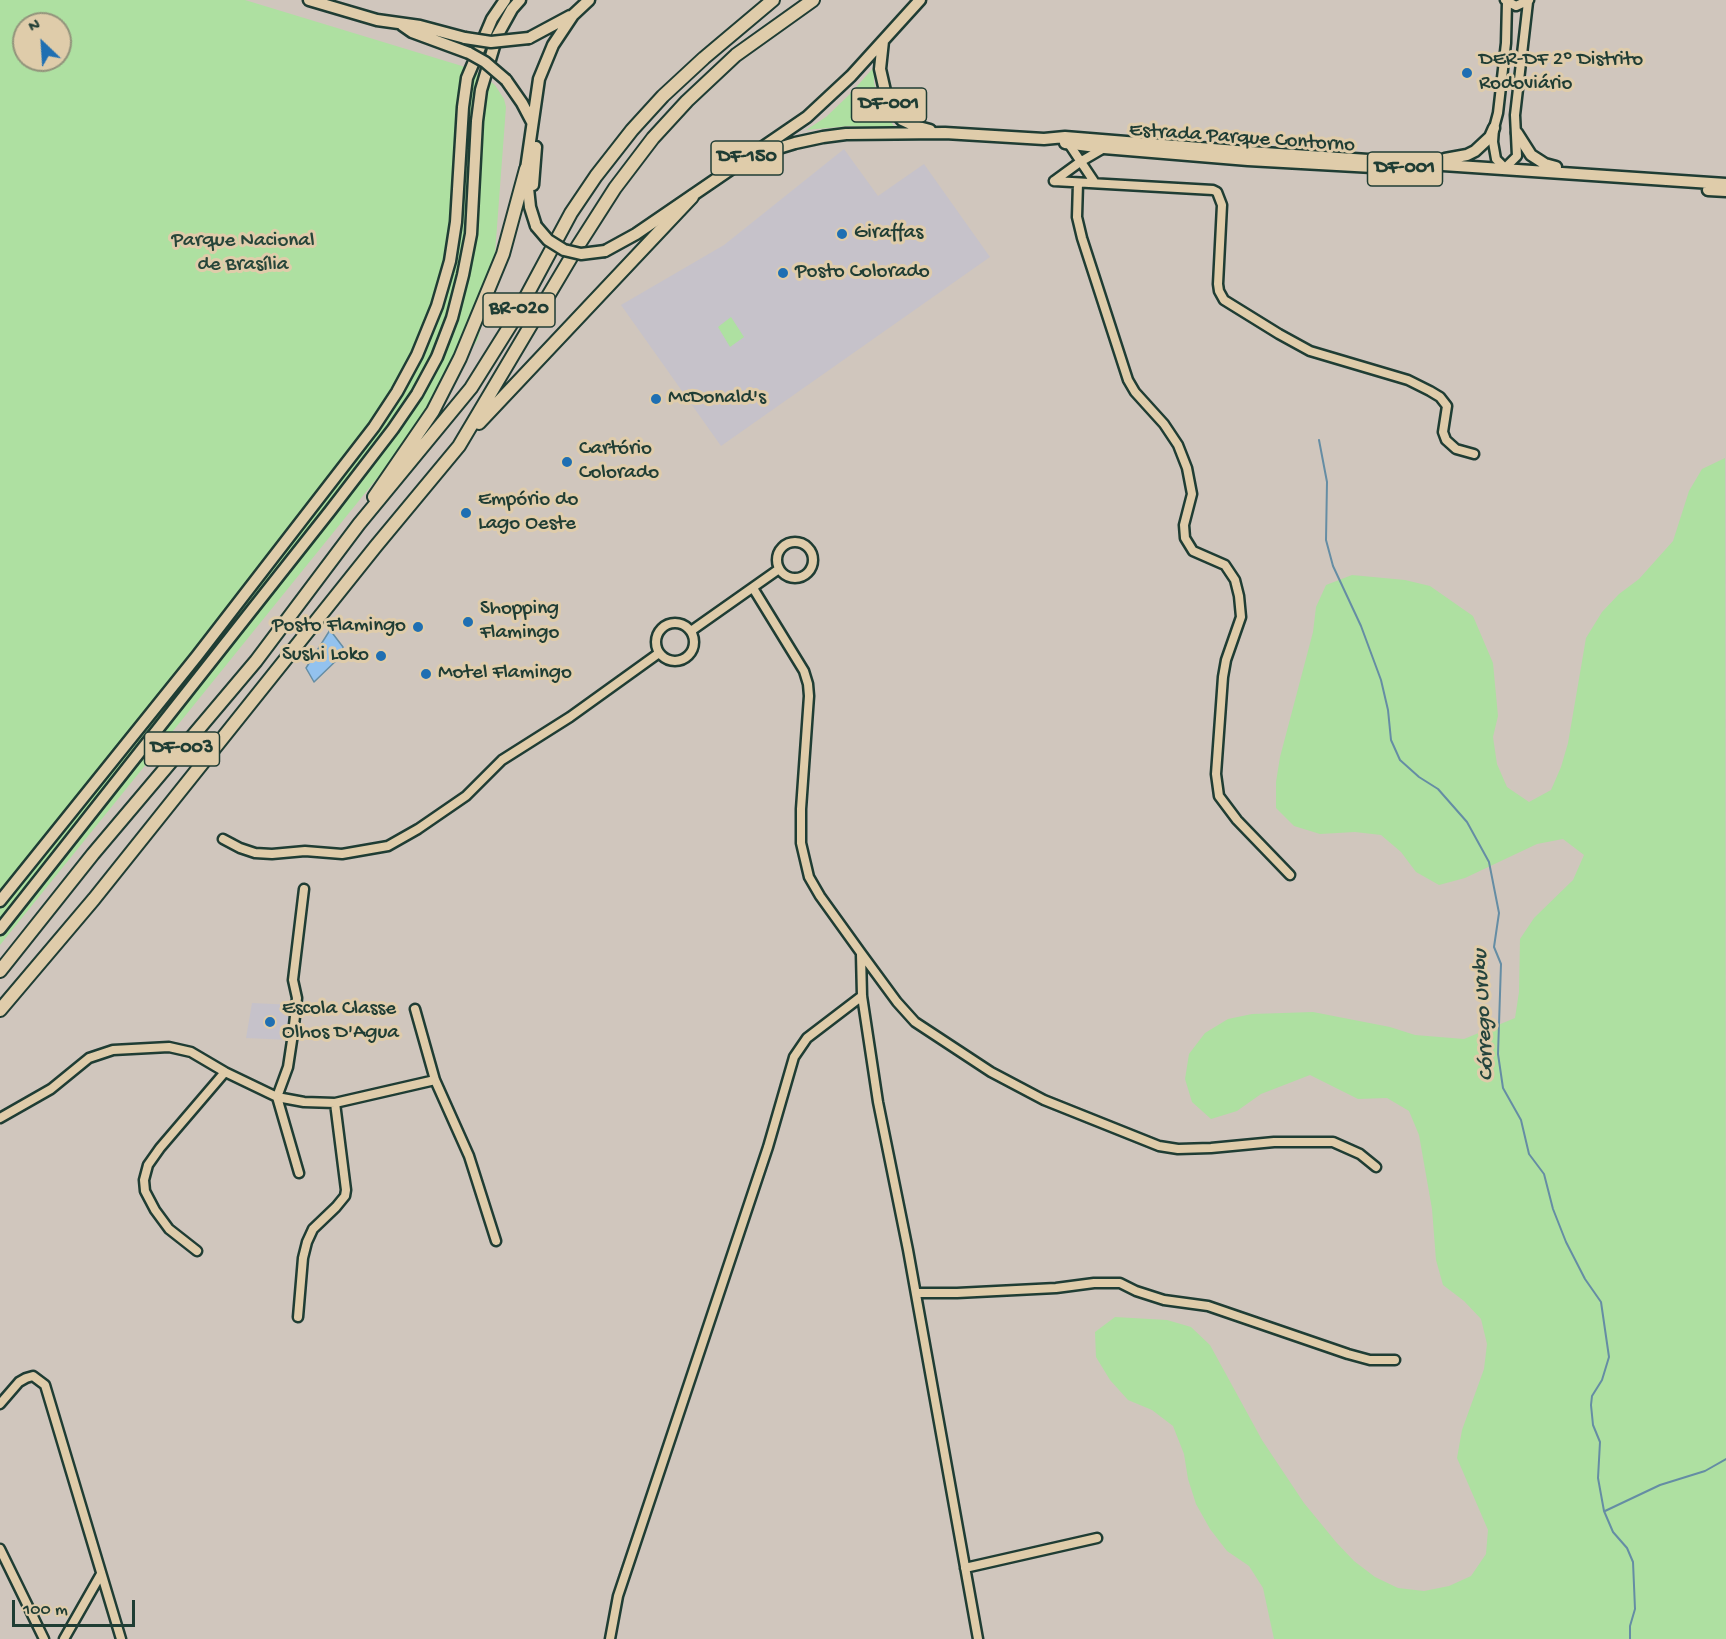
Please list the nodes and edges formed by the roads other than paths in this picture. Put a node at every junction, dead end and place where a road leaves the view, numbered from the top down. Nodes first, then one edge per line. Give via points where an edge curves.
1 (309, 0) edge
2 (505, 0) edge
3 (520, 0) edge
4 (589, 0) edge
5 (596, 0) edge
6 (773, 0) edge
7 (813, 0) edge
8 (1506, 1) edge
9 (1528, 1) edge
10 (918, 2) edge
11 (573, 15) junction
12 (402, 25) junction
13 (883, 41) junction
14 (1502, 76) junction
15 (1519, 79) junction
16 (1498, 113) junction
17 (1515, 115) junction
18 (532, 122) junction
19 (1494, 128) junction
20 (945, 133) junction
21 (1517, 133) junction
22 (1067, 140) junction
23 (1104, 148) junction
24 (749, 157) junction
25 (1080, 162) junction
26 (1418, 163) junction
27 (1505, 168) junction
28 (526, 169) junction
29 (1485, 173) junction
30 (1524, 176) junction
31 (1645, 178) junction
32 (1078, 183) junction
33 (1095, 183) junction
34 (1726, 184) edge
35 (1726, 191) edge
36 (692, 197) junction
37 (538, 223) junction
38 (467, 434) junction
39 (1474, 454) dead end
40 (359, 524) junction
41 (779, 569) junction
42 (753, 588) junction
43 (691, 631) junction
44 (659, 653) junction
45 (223, 839) dead end
46 (1290, 874) dead end
47 (304, 889) dead end
48 (0, 901) edge
49 (0, 929) edge
50 (861, 953) junction
51 (0, 971) edge
52 (862, 996) junction
53 (415, 1009) dead end
54 (0, 1010) edge
55 (225, 1072) junction
56 (435, 1080) junction
57 (278, 1097) junction
58 (335, 1103) junction
59 (0, 1118) edge
60 (1376, 1167) dead end
61 (299, 1173) dead end
62 (496, 1241) dead end
63 (197, 1251) dead end
64 (916, 1293) junction
65 (298, 1317) dead end
66 (1395, 1360) dead end
67 (0, 1404) edge
68 (1097, 1538) dead end
69 (0, 1549) edge
70 (965, 1568) junction
71 (101, 1575) junction
72 (44, 1639) edge
73 (64, 1639) edge
74 (121, 1639) edge
75 (610, 1639) edge
76 (978, 1639) edge

1 - 12 main road
2 - 48 main road via 492,19 467,78 450,261 437,306 398,392 196,656
3 - 49 main road via 497,36 481,90 471,234 464,275 437,357 417,394 330,511
4 - 11 main road
5 - 37 main road via 561,40 546,76 534,166 533,201
6 - 40 highway, BR-020 via 697,64 632,130 571,213 513,321 471,388
7 - 38 highway, BR-020 via 736,55 652,138 576,249
8 - 9 street via 1516,6
8 - 14 street
9 - 15 street
10 - 13 main road, DF-150
11 - 12 main road, bridge via 529,38 491,42
11 - 18 main road via 545,62
12 - 18 main road, bridge via 485,62 506,80
13 - 20 main road, Estrada Parque Contorno / DF-001 via 879,69 888,104 902,120
13 - 24 main road, DF-150 via 807,117
14 - 15 street
14 - 16 street
15 - 17 street
16 - 17 street
16 - 19 street
17 - 21 street
18 - 28 main road
19 - 26 main road via 1484,144 1467,155
19 - 27 street via 1493,150
20 - 22 main road, Estrada Parque Contorno / DF-001
20 - 24 main road, Estrada Parque Contorno / DF-001 via 846,134 795,142
21 - 27 street via 1516,156
21 - 31 main road via 1531,155 1545,164
22 - 23 main road, Estrada Parque Contorno / DF-001
22 - 25 street
22 - 26 main road, Estrada Parque Contorno / DF-001
23 - 25 street
23 - 29 main road, Estrada Parque Contorno / DF-001
24 - 36 main road, DF-150
25 - 32 street via 1054,181
25 - 33 street
26 - 27 main road, Estrada Parque Contorno / DF-001
27 - 29 main road
27 - 30 main road
27 - 31 main road, Estrada Parque Contorno / DF-001
28 - 37 main road via 530,207
28 - 40 highway via 503,254 460,358 433,411 386,477
29 - 30 main road, Estrada Parque Contorno / DF-001
30 - 35 main road, Estrada Parque Contorno / DF-001
31 - 34 main road, Estrada Parque Contorno / DF-001
32 - 33 street
32 - 46 street via 1077,217 1082,238 1128,380 1164,424 1188,468 1192,494 1184,525 1185,538 1193,550 1225,565 1239,596 1241,617 1223,677 1216,774 1219,796
33 - 39 street via 1217,192 1222,205 1218,284 1224,300 1310,351 1408,380 1440,397 1447,406 1443,432 1446,440 1456,449
36 - 37 main road, DF-150, bridge via 636,234 581,254 548,240
36 - 38 highway
38 - 54 highway, DF-003 via 94,899
40 - 51 highway, DF-003 via 256,661
41 - 41 street via 784,575 799,578 811,568 812,553 803,543 785,544 777,555
41 - 42 street
42 - 43 street
42 - 50 street via 808,684 801,809 804,862 820,896
43 - 44 street via 694,645 686,657 671,660
43 - 44 street via 678,623 663,626 656,639
44 - 45 street via 502,760 466,796 418,830 387,846 342,854 272,854 255,853
47 - 57 street via 293,980 297,998 293,1034
50 - 52 street
50 - 60 street via 907,1014 928,1031 1023,1089 1141,1140 1178,1149 1333,1142 1360,1154
52 - 64 street via 878,1102
52 - 75 street via 807,1038 794,1057 768,1147 618,1596
53 - 56 street
55 - 57 street
55 - 59 street via 191,1052 169,1047 113,1050 89,1058 51,1089
55 - 63 street via 160,1148 148,1165 144,1180 155,1210 169,1228
56 - 58 street
56 - 62 street via 469,1156
57 - 58 street
57 - 61 street
58 - 65 street via 345,1196 313,1229 307,1242
64 - 66 street via 1120,1283 1164,1300 1208,1306 1348,1354 1370,1360
64 - 70 street
67 - 71 street via 19,1382 33,1376 45,1385
68 - 70 street
69 - 72 street
70 - 76 street
71 - 73 street
71 - 74 street

